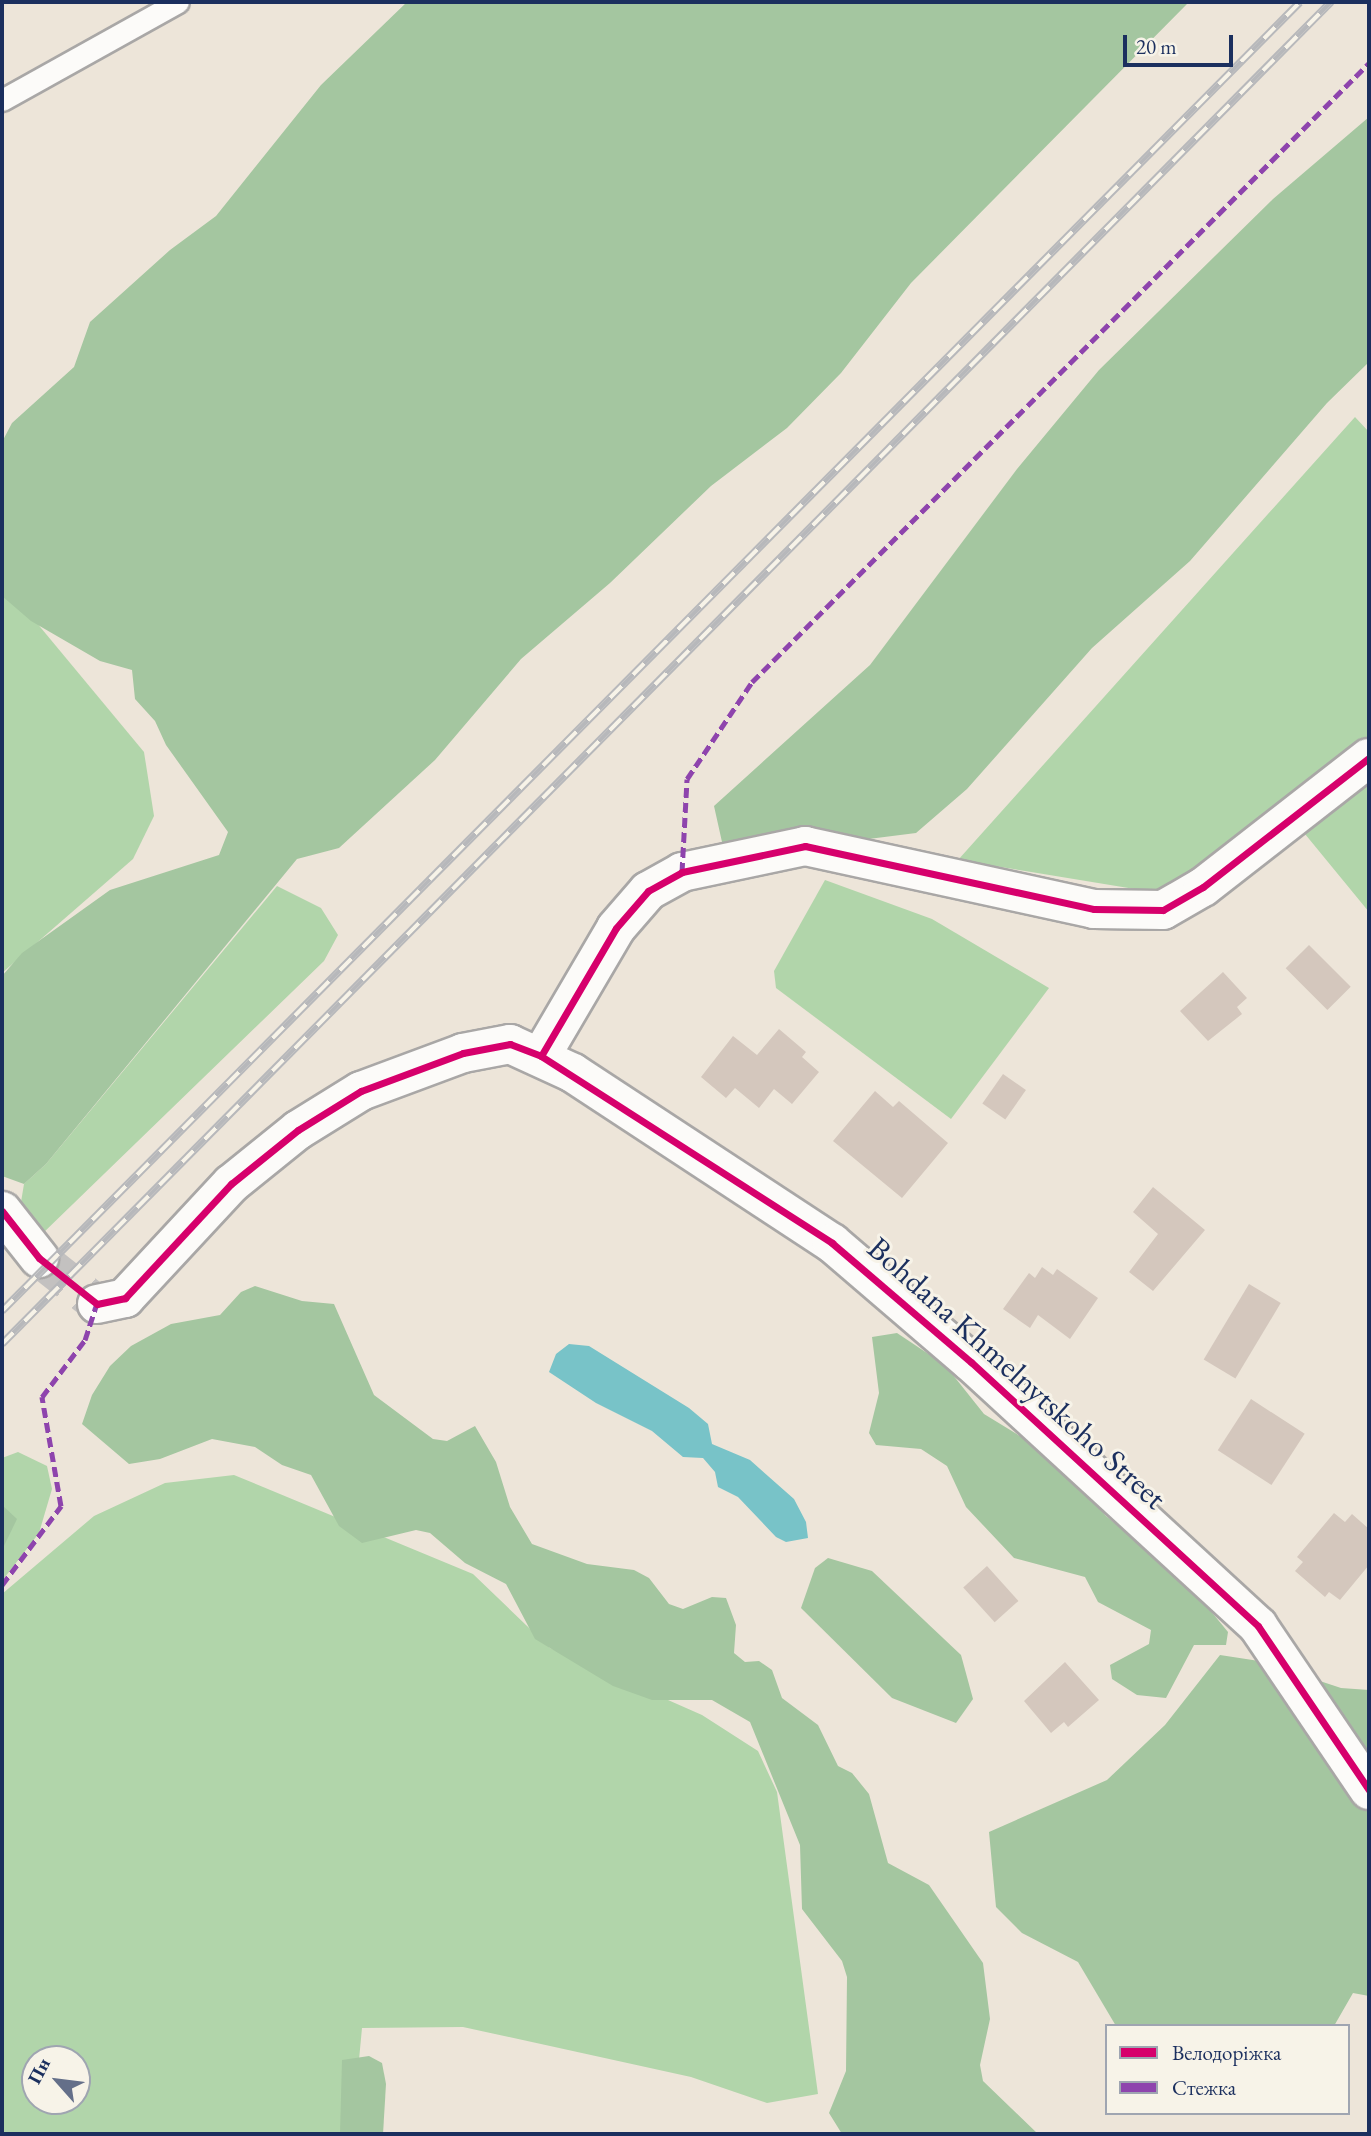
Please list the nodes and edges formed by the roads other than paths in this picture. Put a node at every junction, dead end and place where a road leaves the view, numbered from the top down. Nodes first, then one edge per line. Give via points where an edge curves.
1 (178, 2) edge
2 (2, 100) edge
3 (1369, 758) edge
4 (541, 1056) junction
5 (2, 1211) edge
6 (39, 1258) tunnel mouth
7 (97, 1304) dead end
8 (1369, 1790) edge

1 - 2 lane
3 - 4 street via 1214,879 1163,910 1094,909 805,846 682,872 648,891 616,929
4 - 7 street, Bohdana Khmelnytskoho Street via 510,1044 463,1053 361,1091 298,1130 231,1184 125,1298
4 - 8 street, Bohdana Khmelnytskoho Street via 832,1242 971,1362 1258,1626
5 - 6 street

